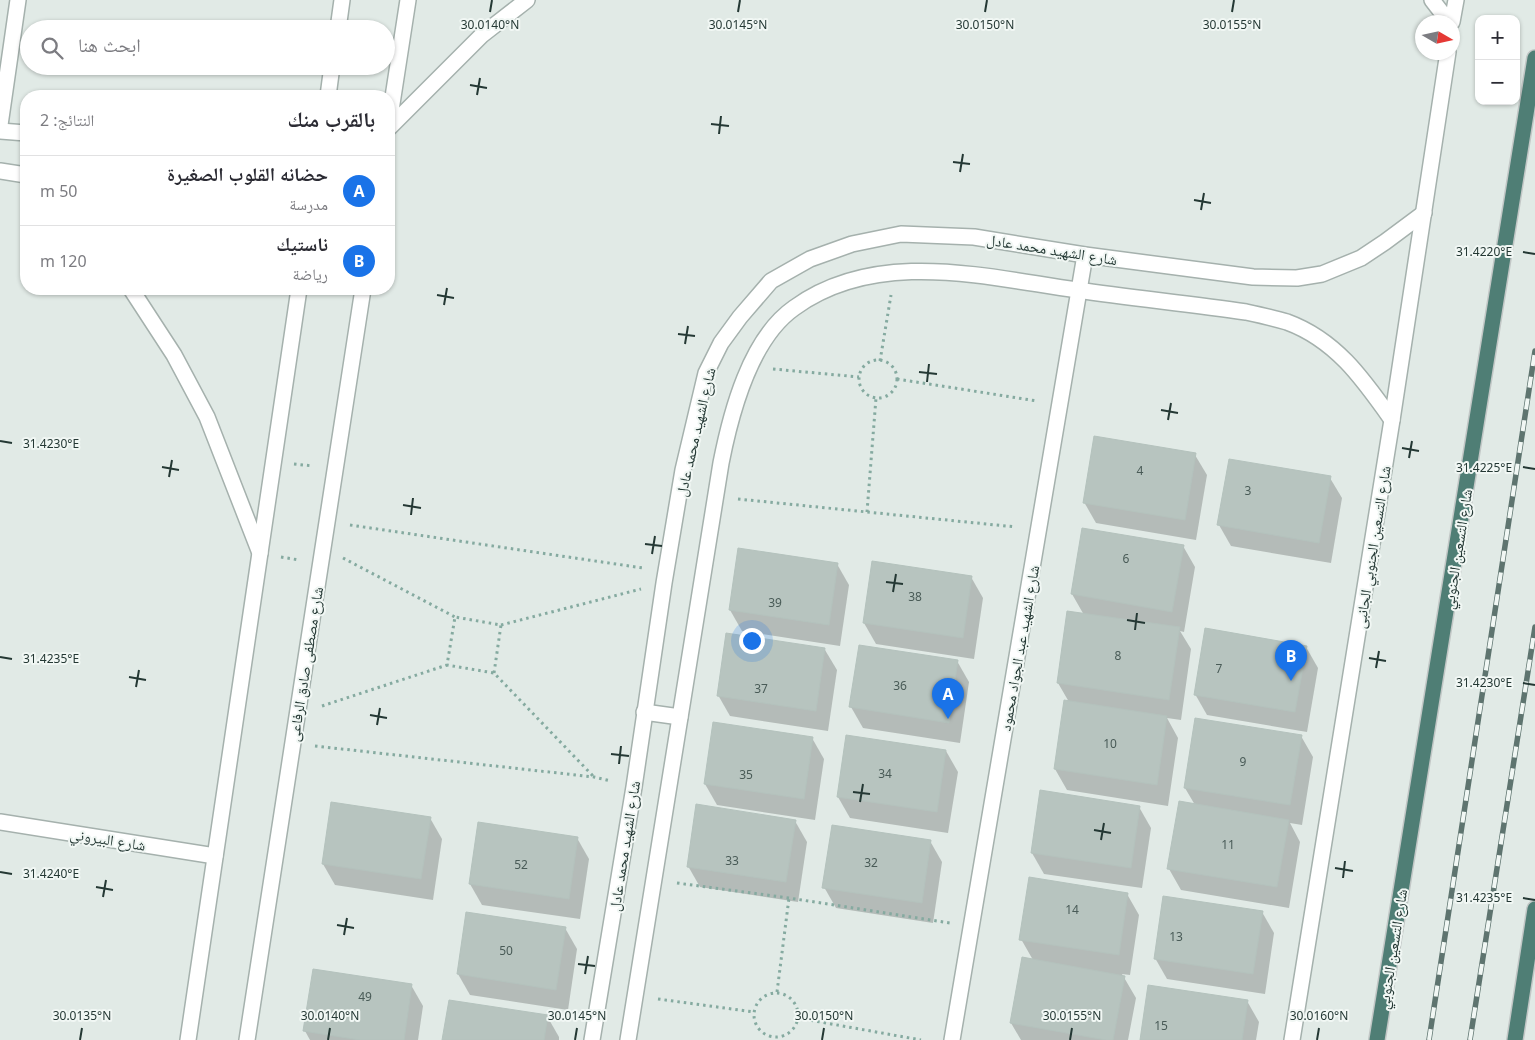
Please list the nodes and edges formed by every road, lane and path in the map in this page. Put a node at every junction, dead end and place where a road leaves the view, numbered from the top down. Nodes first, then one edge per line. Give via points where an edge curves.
1 (18, 0) edge
2 (342, 0) edge
3 (408, 0) edge
4 (527, 0) edge
5 (1432, 0) edge
6 (1456, 0) edge
7 (1445, 15) edge
8 (1453, 15) edge
9 (339, 20) edge
10 (1535, 58) edge
11 (1447, 60) edge
12 (331, 75) edge
13 (329, 90) edge
14 (394, 90) edge
15 (395, 122) edge
16 (0, 125) edge
17 (0, 130) edge
18 (20, 132) edge
19 (0, 171) edge
20 (20, 176) edge
21 (1424, 213) junction
22 (1085, 255) junction
23 (895, 272) junction
24 (1079, 290) junction
25 (135, 295) edge
26 (298, 295) edge
27 (362, 295) edge
28 (880, 361) junction
29 (751, 367) junction
30 (860, 377) junction
31 (897, 379) junction
32 (876, 398) junction
33 (1060, 404) junction
34 (1392, 420) junction
35 (274, 461) junction
36 (335, 470) junction
37 (715, 497) junction
38 (867, 512) junction
39 (327, 522) junction
40 (1039, 530) junction
41 (324, 547) junction
42 (260, 553) junction
43 (321, 563) junction
44 (665, 577) junction
45 (455, 617) junction
46 (501, 624) junction
47 (447, 665) junction
48 (494, 673) junction
49 (644, 712) junction
50 (298, 714) junction
51 (680, 717) junction
52 (293, 743) junction
53 (594, 777) junction
54 (634, 787) junction
55 (0, 822) edge
56 (215, 856) junction
57 (654, 880) junction
58 (789, 898) junction
59 (1535, 909) edge
60 (972, 926) junction
61 (777, 992) junction
62 (635, 996) junction
63 (754, 1012) junction
64 (798, 1018) junction
65 (775, 1039) edge
66 (188, 1040) edge
67 (247, 1040) edge
68 (592, 1040) edge
69 (628, 1040) edge
70 (921, 1040) edge
71 (952, 1040) edge
72 (1292, 1040) edge
73 (1377, 1040) edge
74 (1515, 1040) edge

1 - 16 street
2 - 9 street
3 - 14 street
4 - 15 street via 482,35
5 - 7 street
6 - 8 street
10 - 73 highway, شارع التسعين الجنوبي
11 - 21 street, شارع التسعين الجنوبي الجانبى
12 - 13 street
17 - 18 street
19 - 20 street
21 - 22 street, شارع الشهيد محمد عادل via 1361,258 1322,274 1297,278 1253,276
21 - 34 street, شارع التسعين الجنوبي الجانبى
22 - 24 street, شارع الشهيد عبد الجواد محمود
22 - 44 street, شارع الشهيد محمد عادل via 974,238 901,234 852,244 810,259 771,281 721,343 706,373
23 - 24 street, شارع الشهيد محمد عادل via 955,272
23 - 28 path
23 - 29 street, شارع الشهيد محمد عادل via 849,280 793,308 762,342
24 - 33 street, شارع الشهيد عبد الجواد محمود
24 - 34 street, شارع الشهيد محمد عادل via 1246,312 1288,322 1342,356
25 - 42 street via 174,354 207,417
26 - 35 street
27 - 36 street, شارع مصطفى صادق الرفاعى
28 - 30 path via 866,365
28 - 31 path via 892,367
29 - 30 path
29 - 37 street, شارع الشهيد محمد عادل via 730,421
30 - 32 path via 864,391
31 - 32 path via 893,391
31 - 33 path
32 - 38 path
33 - 40 street, شارع الشهيد عبد الجواد محمود
34 - 72 street, شارع التسعين الجنوبي الجانبى
35 - 36 path
35 - 42 street
36 - 39 street, شارع مصطفى صادق الرفاعى
37 - 38 path
37 - 51 street, شارع الشهيد محمد عادل
38 - 40 path
39 - 41 street, شارع مصطفى صادق الرفاعى
39 - 44 path
40 - 60 street, شارع الشهيد عبد الجواد محمود
41 - 43 street, شارع مصطفى صادق الرفاعى
41 - 45 path
42 - 43 path
42 - 56 street
43 - 50 street, شارع مصطفى صادق الرفاعى
44 - 46 path
44 - 49 street, شارع الشهيد محمد عادل
45 - 46 path
45 - 47 path
46 - 48 path
47 - 48 path
47 - 50 path
48 - 53 path
49 - 51 street
49 - 54 street, شارع الشهيد محمد عادل
50 - 52 street, شارع مصطفى صادق الرفاعى
51 - 57 street, شارع الشهيد محمد عادل
52 - 53 path
52 - 67 street, شارع مصطفى صادق الرفاعى
53 - 54 path
54 - 68 street, شارع الشهيد محمد عادل
55 - 56 street, شارع البيروني
56 - 66 street
57 - 58 path
57 - 62 street, شارع الشهيد محمد عادل
58 - 60 path
58 - 61 path
59 - 74 highway
60 - 71 street, شارع الشهيد عبد الجواد محمود
61 - 63 path via 758,1002
61 - 64 path via 793,1001 798,1009
62 - 63 path
62 - 69 street, شارع الشهيد محمد عادل
63 - 65 path via 759,1029
64 - 65 path via 794,1028
64 - 70 path

